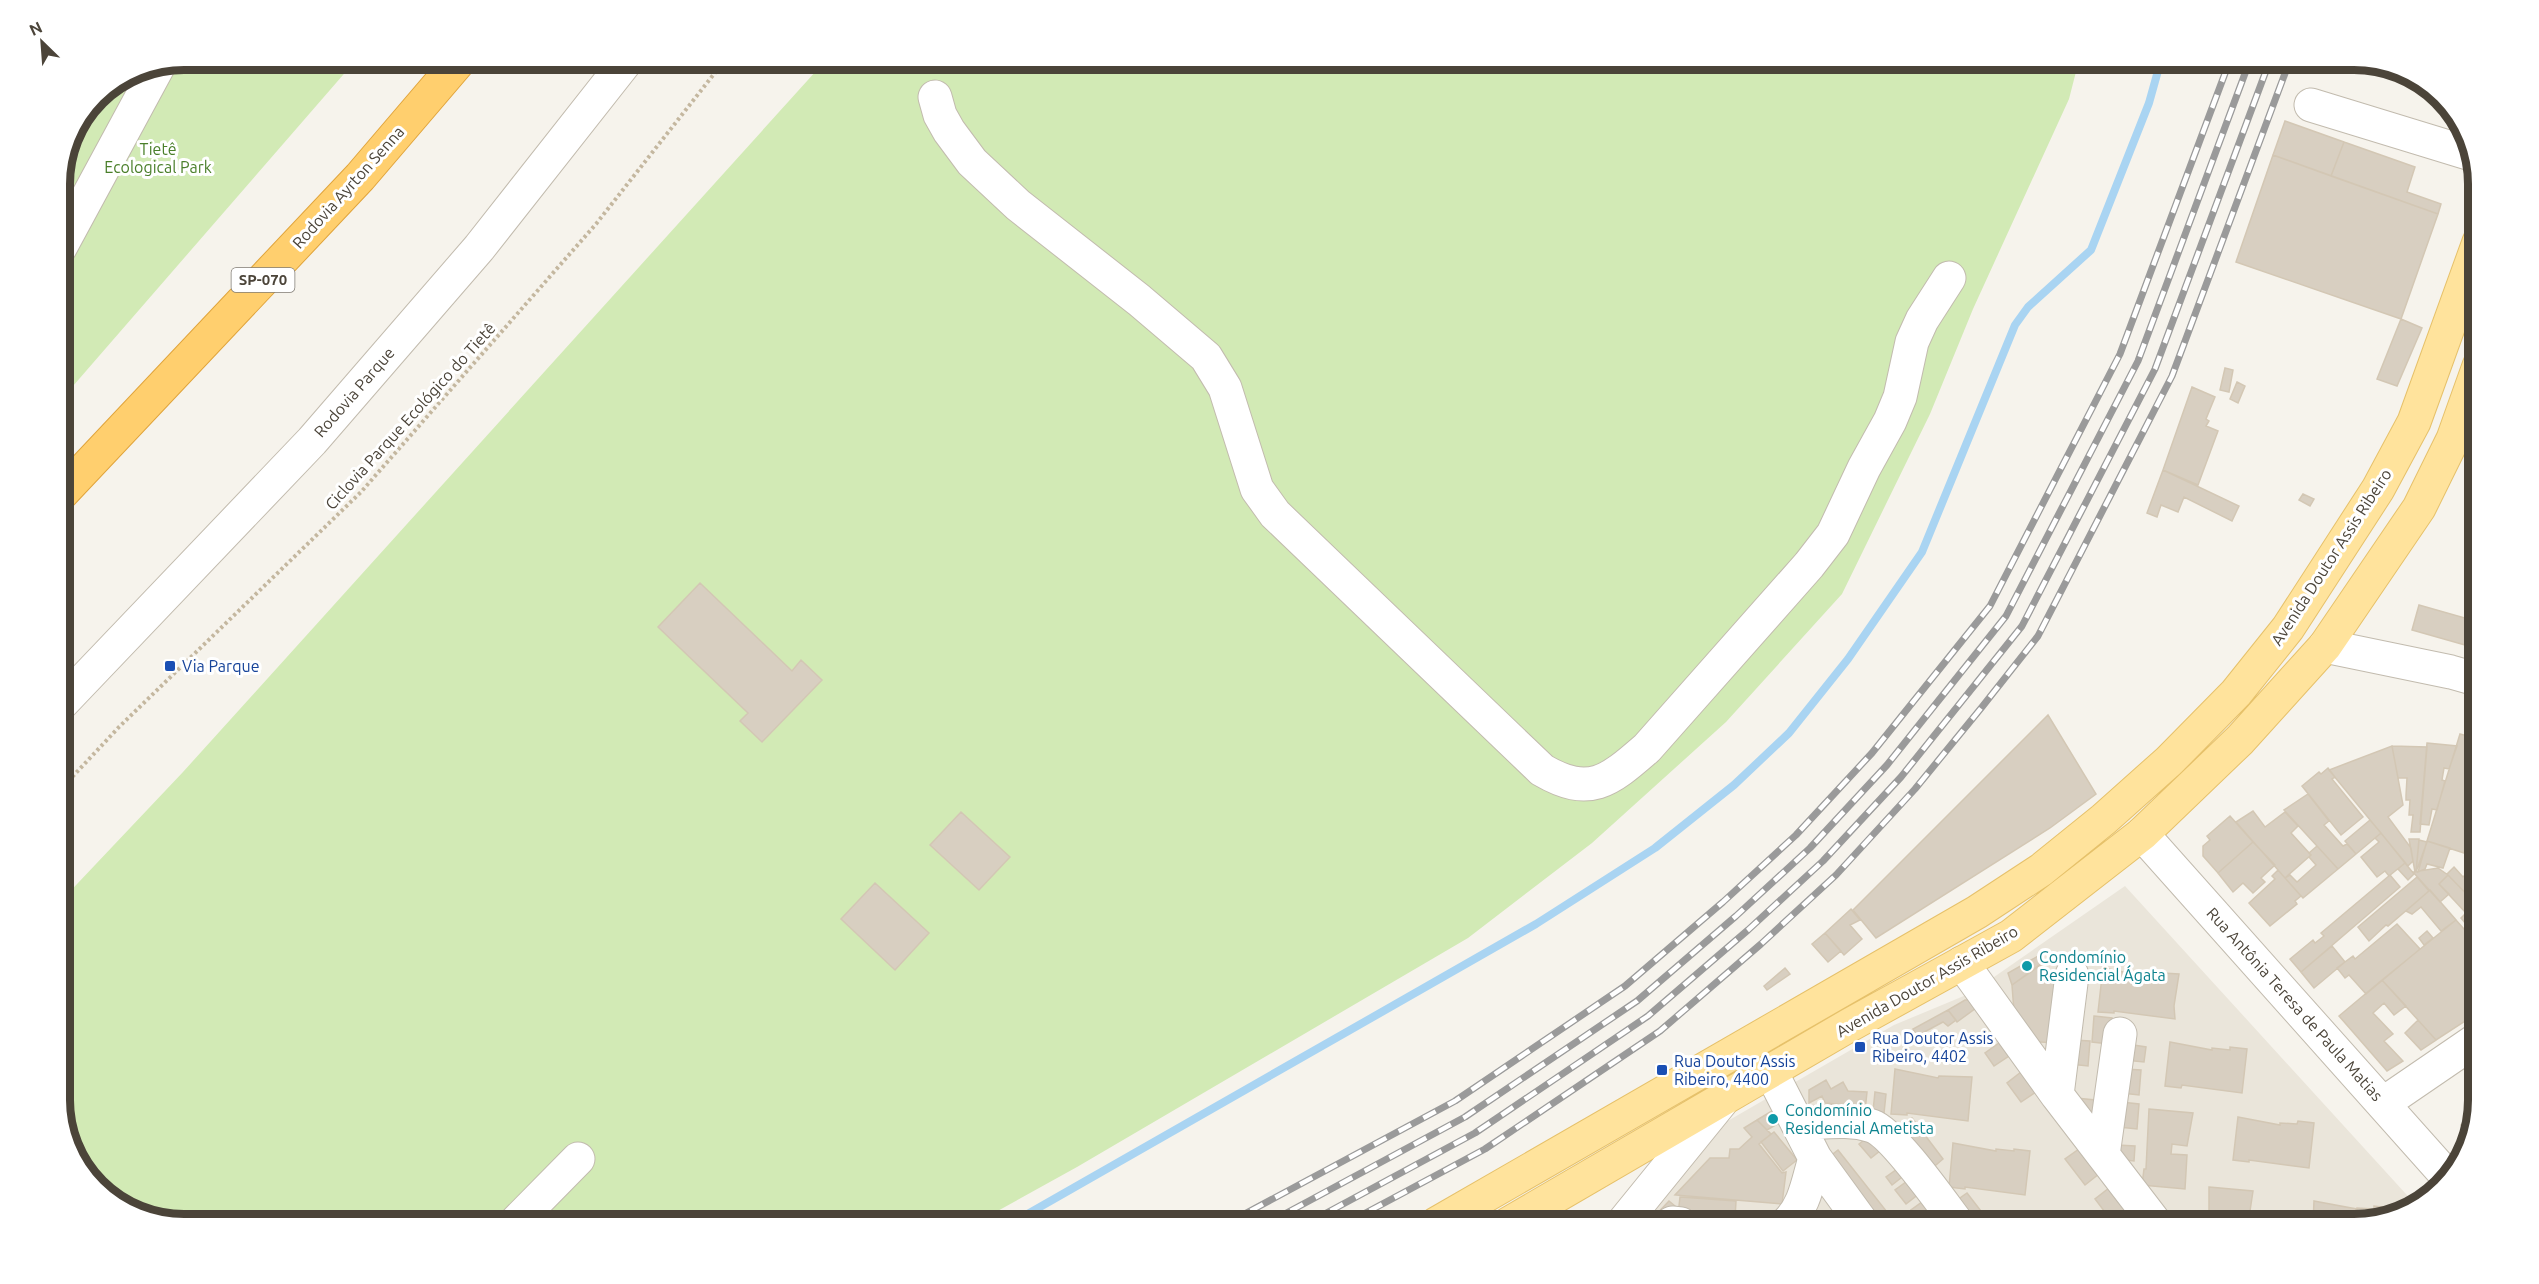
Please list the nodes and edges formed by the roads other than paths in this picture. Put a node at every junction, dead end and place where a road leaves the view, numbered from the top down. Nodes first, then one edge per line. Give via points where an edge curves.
1 (451, 70) edge
2 (619, 70) edge
3 (153, 76) edge
4 (935, 97) dead end
5 (2311, 105) dead end
6 (2463, 152) edge
7 (71, 228) edge
8 (2468, 272) edge
9 (1949, 278) dead end
10 (2468, 397) edge
11 (71, 483) edge
12 (2325, 646) junction
13 (2468, 677) edge
14 (71, 693) edge
15 (2142, 834) junction
16 (1962, 963) junction
17 (2072, 975) dead end
18 (2120, 1034) dead end
19 (2468, 1046) edge
20 (1771, 1072) junction
21 (2057, 1095) junction
22 (1722, 1101) junction
23 (2385, 1103) junction
24 (1797, 1123) junction
25 (2103, 1155) junction
26 (1815, 1158) junction
27 (578, 1159) dead end
28 (2443, 1171) edge
29 (524, 1214) edge
30 (1453, 1214) edge
31 (1525, 1214) edge
32 (1630, 1214) edge
33 (1797, 1214) edge
34 (1856, 1214) edge
35 (1950, 1214) edge
36 (2148, 1214) edge

1 - 11 highway, Rodovia Ayrton Senna / SP-070 via 360,177
2 - 14 street, Rodovia Parque via 478,248 312,441
3 - 7 street
4 - 9 street via 949,131 972,162 1027,212 1206,357 1225,388 1257,489 1275,514 1542,770 1562,782 1582,785 1606,780 1627,766 1809,566 1833,534 1890,421 1900,397 1912,342
5 - 6 street
8 - 30 main road, Avenida Doutor Assis Ribeiro via 2414,422 2378,489 2288,628 2236,693 2169,761 2040,870 1977,912
10 - 12 main road, Avenida Doutor Assis Ribeiro via 2453,439 2419,508
12 - 13 street
12 - 15 main road, Avenida Doutor Assis Ribeiro via 2240,740
15 - 16 main road, Avenida Doutor Assis Ribeiro via 2011,936
15 - 23 street, Rua Antônia Teresa de Paula Matias
16 - 20 main road, Avenida Doutor Assis Ribeiro
16 - 21 street
17 - 21 street
18 - 25 street
19 - 23 street
20 - 22 main road, Avenida Doutor Assis Ribeiro
20 - 24 street
21 - 25 street
22 - 31 main road, Avenida Doutor Assis Ribeiro
22 - 32 street
23 - 28 street, Rua Antônia Teresa de Paula Matias
24 - 26 street
24 - 35 street via 1854,1122 1874,1127 1889,1138
25 - 36 street
26 - 33 street
26 - 34 street
27 - 29 street

